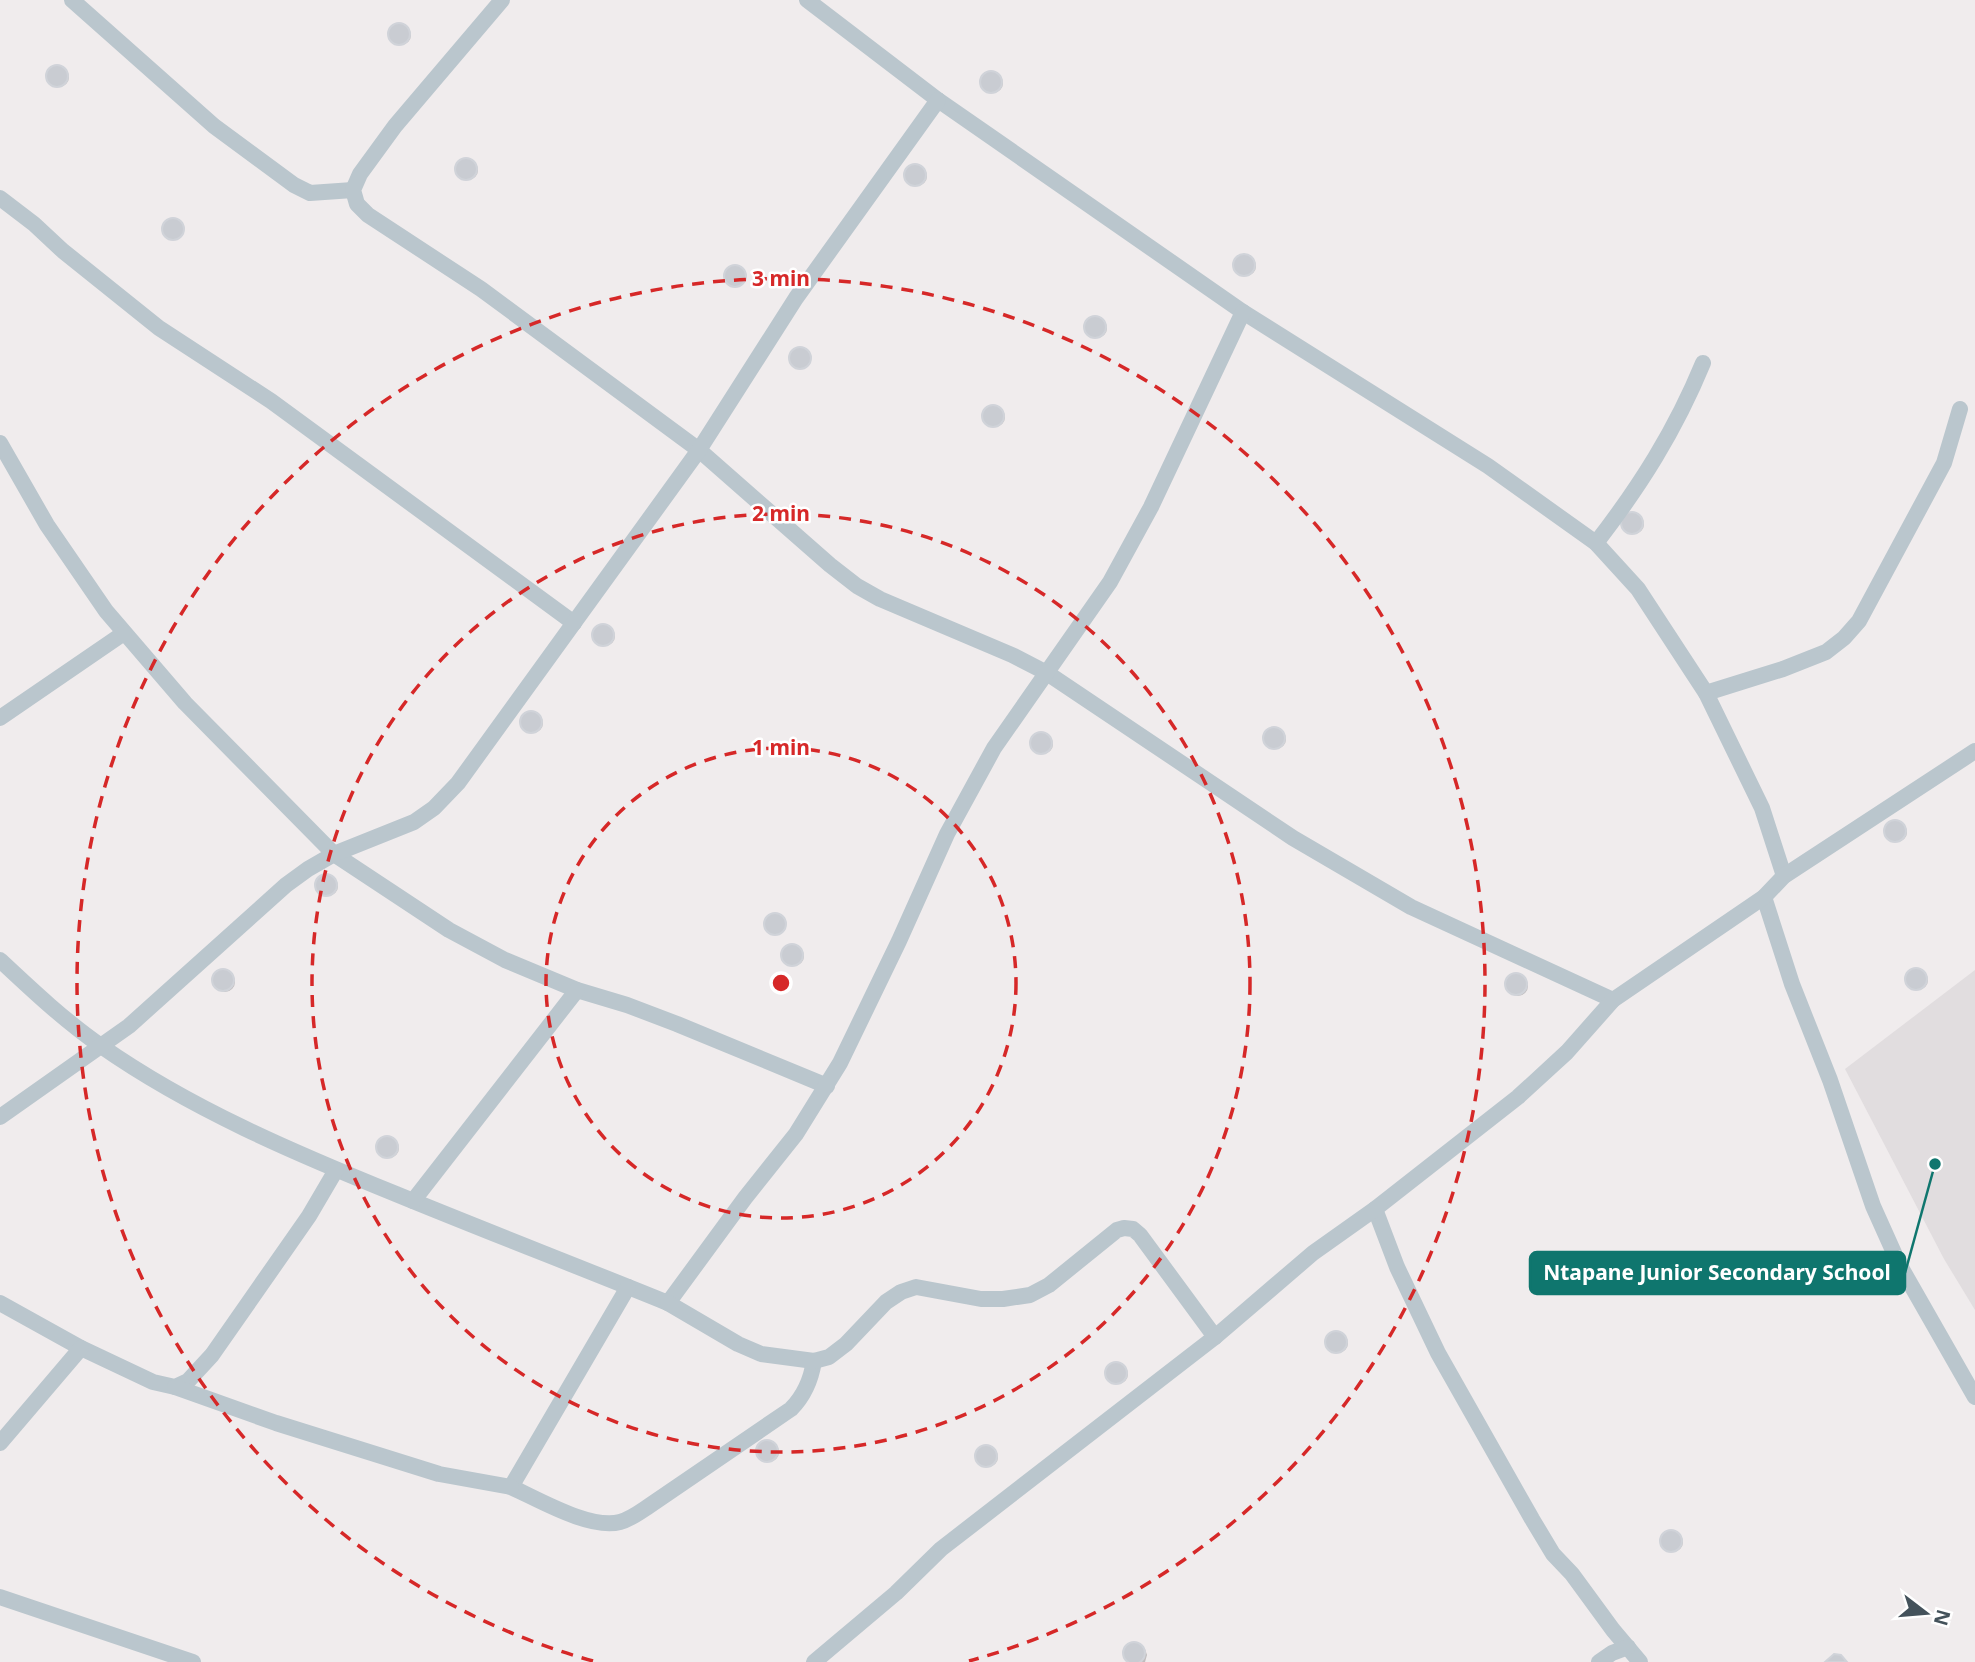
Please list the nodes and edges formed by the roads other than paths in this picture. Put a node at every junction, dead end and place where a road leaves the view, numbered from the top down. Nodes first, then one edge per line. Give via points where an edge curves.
1 (72, 0) edge
2 (502, 0) edge
3 (807, 0) edge
4 (938, 100) junction
5 (354, 190) junction
6 (0, 198) edge
7 (1243, 312) junction
8 (1703, 363) dead end
9 (1960, 410) dead end
10 (0, 443) edge
11 (699, 450) junction
12 (1596, 543) junction
13 (574, 623) junction
14 (124, 633) junction
15 (1047, 673) junction
16 (1706, 693) junction
17 (0, 718) edge
18 (1975, 751) edge
19 (334, 854) junction
20 (1784, 876) junction
21 (1764, 897) junction
22 (0, 960) edge
23 (577, 990) junction
24 (1613, 1000) junction
25 (101, 1046) junction
26 (827, 1086) junction
27 (0, 1117) edge
28 (336, 1170) junction
29 (413, 1201) junction
30 (1375, 1209) junction
31 (628, 1287) junction
32 (0, 1303) edge
33 (668, 1303) junction
34 (1214, 1337) junction
35 (81, 1348) junction
36 (814, 1361) junction
37 (175, 1387) junction
38 (1975, 1397) edge
39 (0, 1443) edge
40 (511, 1487) junction
41 (0, 1597) edge
42 (1628, 1647) junction
43 (193, 1662) edge
44 (814, 1662) edge
45 (1599, 1662) edge
46 (1640, 1662) edge

1 - 5 street via 214,126 294,185 310,193
2 - 5 street via 395,126 360,174
3 - 4 street
4 - 7 street
4 - 11 street via 796,298
5 - 11 street via 357,204 368,215 481,289
6 - 13 street via 159,328 271,401
7 - 12 street via 1488,466
7 - 15 street via 1151,507 1110,582
8 - 12 street via 1657,457
9 - 16 street via 1938,476 1859,621 1844,638 1826,652
10 - 14 street via 47,525
11 - 13 street
11 - 15 street via 857,586
12 - 16 street via 1638,589
13 - 19 street via 458,783 434,808 414,822
14 - 17 street
14 - 19 street via 185,703
15 - 24 street via 1293,838 1410,907
15 - 26 street via 994,748 947,834
16 - 20 street via 1762,808
18 - 20 street
19 - 23 street via 449,930
19 - 25 street via 286,886
20 - 21 street
21 - 24 street
21 - 38 street via 1873,1206 1899,1264
22 - 25 street
23 - 26 street via 627,1005
23 - 29 street
24 - 30 street via 1567,1052 1518,1097
25 - 27 street
25 - 28 street via 171,1090
26 - 33 street
28 - 29 street
28 - 37 street via 212,1355 188,1381
29 - 31 street
30 - 34 street via 1313,1253
30 - 42 street via 1438,1353 1532,1519 1553,1554
31 - 33 street
31 - 40 street
32 - 35 street
33 - 36 street via 761,1354
34 - 36 street via 1140,1235 1124,1228 1030,1296 981,1299 916,1287 901,1292 846,1345
34 - 44 street via 941,1549
35 - 37 street via 153,1382
35 - 39 street
36 - 40 street via 806,1389 790,1409 622,1521 601,1522 574,1515
37 - 40 street via 439,1474
41 - 43 street
42 - 45 street
42 - 46 street

